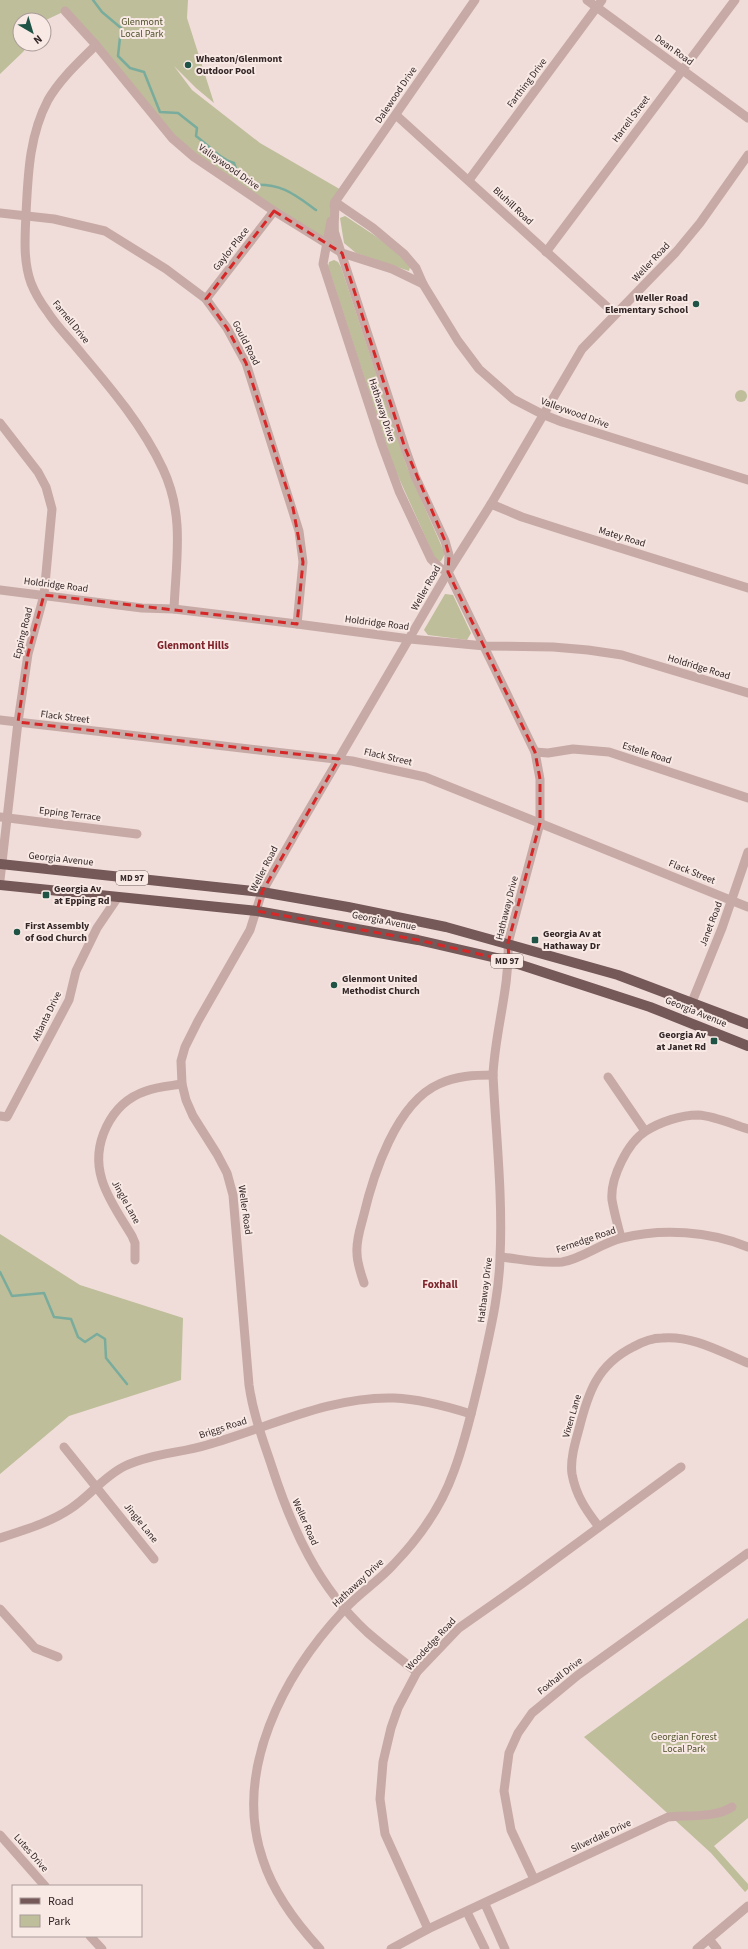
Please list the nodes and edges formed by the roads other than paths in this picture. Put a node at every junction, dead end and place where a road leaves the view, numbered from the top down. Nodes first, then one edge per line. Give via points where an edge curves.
1 (475, 0) edge
2 (587, 0) edge
3 (735, 0) edge
4 (599, 4) edge
5 (65, 11) dead end
6 (96, 45) junction
7 (682, 69) junction
8 (396, 115) junction
9 (748, 118) edge
10 (748, 155) edge
11 (469, 180) junction
12 (335, 202) junction
13 (274, 211) junction
14 (0, 213) edge
15 (26, 214) junction
16 (326, 243) junction
17 (546, 252) junction
18 (342, 253) junction
19 (424, 284) junction
20 (206, 299) junction
21 (615, 314) junction
22 (542, 414) junction
23 (0, 423) edge
24 (748, 480) edge
25 (491, 504) junction
26 (448, 572) junction
27 (748, 588) edge
28 (0, 590) edge
29 (44, 595) junction
30 (174, 609) junction
31 (297, 624) junction
32 (410, 638) junction
33 (485, 646) junction
34 (748, 693) edge
35 (0, 720) edge
36 (18, 722) junction
37 (535, 752) junction
38 (339, 760) junction
39 (748, 798) edge
40 (4, 817) edge
41 (540, 823) junction
42 (137, 834) dead end
43 (748, 852) edge
44 (1, 864) edge
45 (0, 880) edge
46 (0, 885) edge
47 (262, 892) junction
48 (118, 897) junction
49 (732, 900) junction
50 (748, 907) edge
51 (257, 911) junction
52 (508, 944) junction
53 (509, 961) junction
54 (692, 1002) junction
55 (748, 1024) edge
56 (748, 1046) edge
57 (493, 1075) junction
58 (608, 1077) dead end
59 (182, 1084) junction
60 (0, 1116) edge
61 (748, 1129) edge
62 (645, 1131) junction
63 (621, 1238) junction
64 (748, 1247) edge
65 (501, 1257) junction
66 (135, 1260) dead end
67 (364, 1283) dead end
68 (748, 1363) edge
69 (471, 1414) junction
70 (259, 1428) junction
71 (64, 1447) dead end
72 (680, 1467) dead end
73 (97, 1487) junction
74 (599, 1527) junction
75 (0, 1538) edge
76 (748, 1553) edge
77 (154, 1558) dead end
78 (345, 1608) junction
79 (0, 1609) edge
80 (58, 1657) dead end
81 (416, 1672) junction
82 (732, 1807) dead end
83 (0, 1835) edge
84 (534, 1879) junction
85 (44, 1885) edge
86 (485, 1904) junction
87 (748, 1906) edge
88 (467, 1912) junction
89 (428, 1929) junction
90 (91, 1937) edge
91 (709, 1939) junction
92 (102, 1949) edge
93 (320, 1949) edge
94 (391, 1949) edge
95 (485, 1949) edge
96 (505, 1949) edge
97 (697, 1949) edge
98 (717, 1949) edge

1 - 8 street, Dalewood Drive
2 - 4 street, Dean Road
3 - 7 street, Harrell Street
4 - 7 street, Dean Road
4 - 11 street, Farthing Drive
5 - 6 street, Valleywood Drive
6 - 13 street, Valleywood Drive via 172,138 194,157
6 - 15 street, Farnell Drive via 56,87 38,124 28,171
7 - 9 street, Dean Road
7 - 17 street, Harrell Street
8 - 11 street, Bluhill Road
8 - 12 street, Dalewood Drive
10 - 21 street, Weller Road via 676,252
11 - 17 street, Bluhill Road
12 - 16 street, Dalewood Drive
12 - 18 street via 334,231
12 - 19 street, Valleywood Drive via 373,228 404,254 416,268
13 - 16 street, Valleywood Drive
13 - 20 street, Gaylor Place
14 - 15 street, Gould Road
15 - 20 street, Gould Road via 104,231 166,269
15 - 30 street, Farnell Drive via 24,245 27,266 31,283 41,302 141,429 164,470 178,523 179,550
16 - 18 street, Valleywood Drive
16 - 26 street, Hathaway Drive via 323,264 396,484 431,559
17 - 21 street, Bluhill Road
18 - 19 street, Valleywood Drive via 392,269
18 - 26 street, Hathaway Drive via 415,476 445,541 449,555
19 - 22 street, Valleywood Drive via 458,341 479,369 513,398
20 - 31 street, Gould Road via 227,328 246,363 293,508 303,562
21 - 22 street, Weller Road via 582,349
22 - 24 street, Valleywood Drive
22 - 25 street, Weller Road
23 - 29 street, Epping Road via 38,472 46,487 52,509
25 - 26 street, Weller Road
25 - 27 street, Matey Road via 522,517
26 - 32 street, Weller Road
26 - 33 street, Hathaway Drive
28 - 29 street, Holdridge Road
29 - 30 street, Holdridge Road via 142,608
29 - 36 street, Epping Road via 28,654
30 - 31 street, Holdridge Road
31 - 32 street, Holdridge Road
32 - 33 street, Holdridge Road
32 - 38 street, Weller Road
33 - 34 street, Holdridge Road via 553,648 622,655
33 - 37 street, Hathaway Drive
35 - 36 street, Flack Street
36 - 38 street, Flack Street
36 - 40 street, Epping Road
37 - 39 street, Estelle Road via 548,753 573,749 609,752
37 - 41 street, Hathaway Drive via 540,779
38 - 41 street, Flack Street via 352,760 426,777
38 - 47 street, Weller Road
40 - 42 street, Epping Terrace
40 - 44 street, Epping Road
41 - 49 street, Flack Street
41 - 52 street, Hathaway Drive
43 - 49 street, Janet Road
44 - 45 street, Epping Road
44 - 47 main road, Georgia Avenue / MD 97
46 - 48 main road, Georgia Avenue / MD 97
47 - 51 street, Weller Road
47 - 52 main road, Georgia Avenue / MD 97 via 446,927
48 - 51 main road, Georgia Avenue / MD 97
48 - 60 street, Atlanta Drive via 97,928 76,971 69,1000 50,1038 7,1117
49 - 50 street, Flack Street
49 - 54 street, Janet Road
51 - 53 main road, Georgia Avenue / MD 97 via 412,938
51 - 59 street, Weller Road via 250,930 185,1047 181,1061
52 - 53 street, Hathaway Drive
52 - 54 main road, Georgia Avenue / MD 97 via 618,975
53 - 56 main road, Georgia Avenue / MD 97 via 650,1007
53 - 57 street, Hathaway Drive
54 - 55 main road, Georgia Avenue / MD 97
57 - 65 street, Hathaway Drive
57 - 67 street via 464,1076 438,1084 421,1096 405,1113 386,1147 369,1191 356,1255
58 - 62 street
59 - 66 street, Jingle Lane via 145,1091 128,1101 109,1121 101,1138 98,1154 102,1181 135,1243
59 - 70 street, Weller Road via 193,1116 227,1173 233,1195 249,1385
61 - 62 street via 698,1115 663,1122
62 - 63 street via 623,1157 615,1176 612,1199
63 - 64 street, Fernedge Road via 662,1232 703,1234
63 - 65 street, Fernedge Road via 563,1262
65 - 69 street, Hathaway Drive via 492,1322
68 - 74 street, Vixen Lane via 691,1340 661,1338 645,1341 620,1354 605,1369 595,1381 587,1398 574,1446 572,1472 582,1504
69 - 70 street, Briggs Road via 415,1400 368,1399 330,1405
69 - 78 street, Hathaway Drive via 454,1472 419,1536 393,1565
70 - 73 street, Briggs Road via 207,1446 136,1462 123,1467
70 - 78 street, Weller Road via 285,1508 297,1536 319,1576
71 - 73 street, Jingle Lane
72 - 74 street, Woodedge Road
73 - 75 street, Briggs Road via 70,1509 47,1522
73 - 77 street, Jingle Lane
74 - 81 street, Woodedge Road via 459,1628
76 - 84 street, Foxhall Drive via 578,1676 532,1713 518,1733 509,1753 506,1768 505,1803 511,1830
78 - 81 street, Weller Road via 366,1631
78 - 93 street, Hathaway Drive via 314,1645 287,1687 266,1734 255,1788 254,1814 258,1841 267,1872 292,1917
79 - 80 street via 35,1648
81 - 89 street, Woodedge Road via 391,1728 383,1762 380,1799 385,1834
82 - 84 street, Silverdale Drive via 711,1813 668,1817
83 - 85 street, Lutes Drive
84 - 86 street, Silverdale Drive
86 - 88 street, Silverdale Drive
86 - 96 street
87 - 91 street
88 - 89 street, Silverdale Drive
88 - 95 street
89 - 94 street, Silverdale Drive
90 - 92 street
91 - 97 street
91 - 98 street

